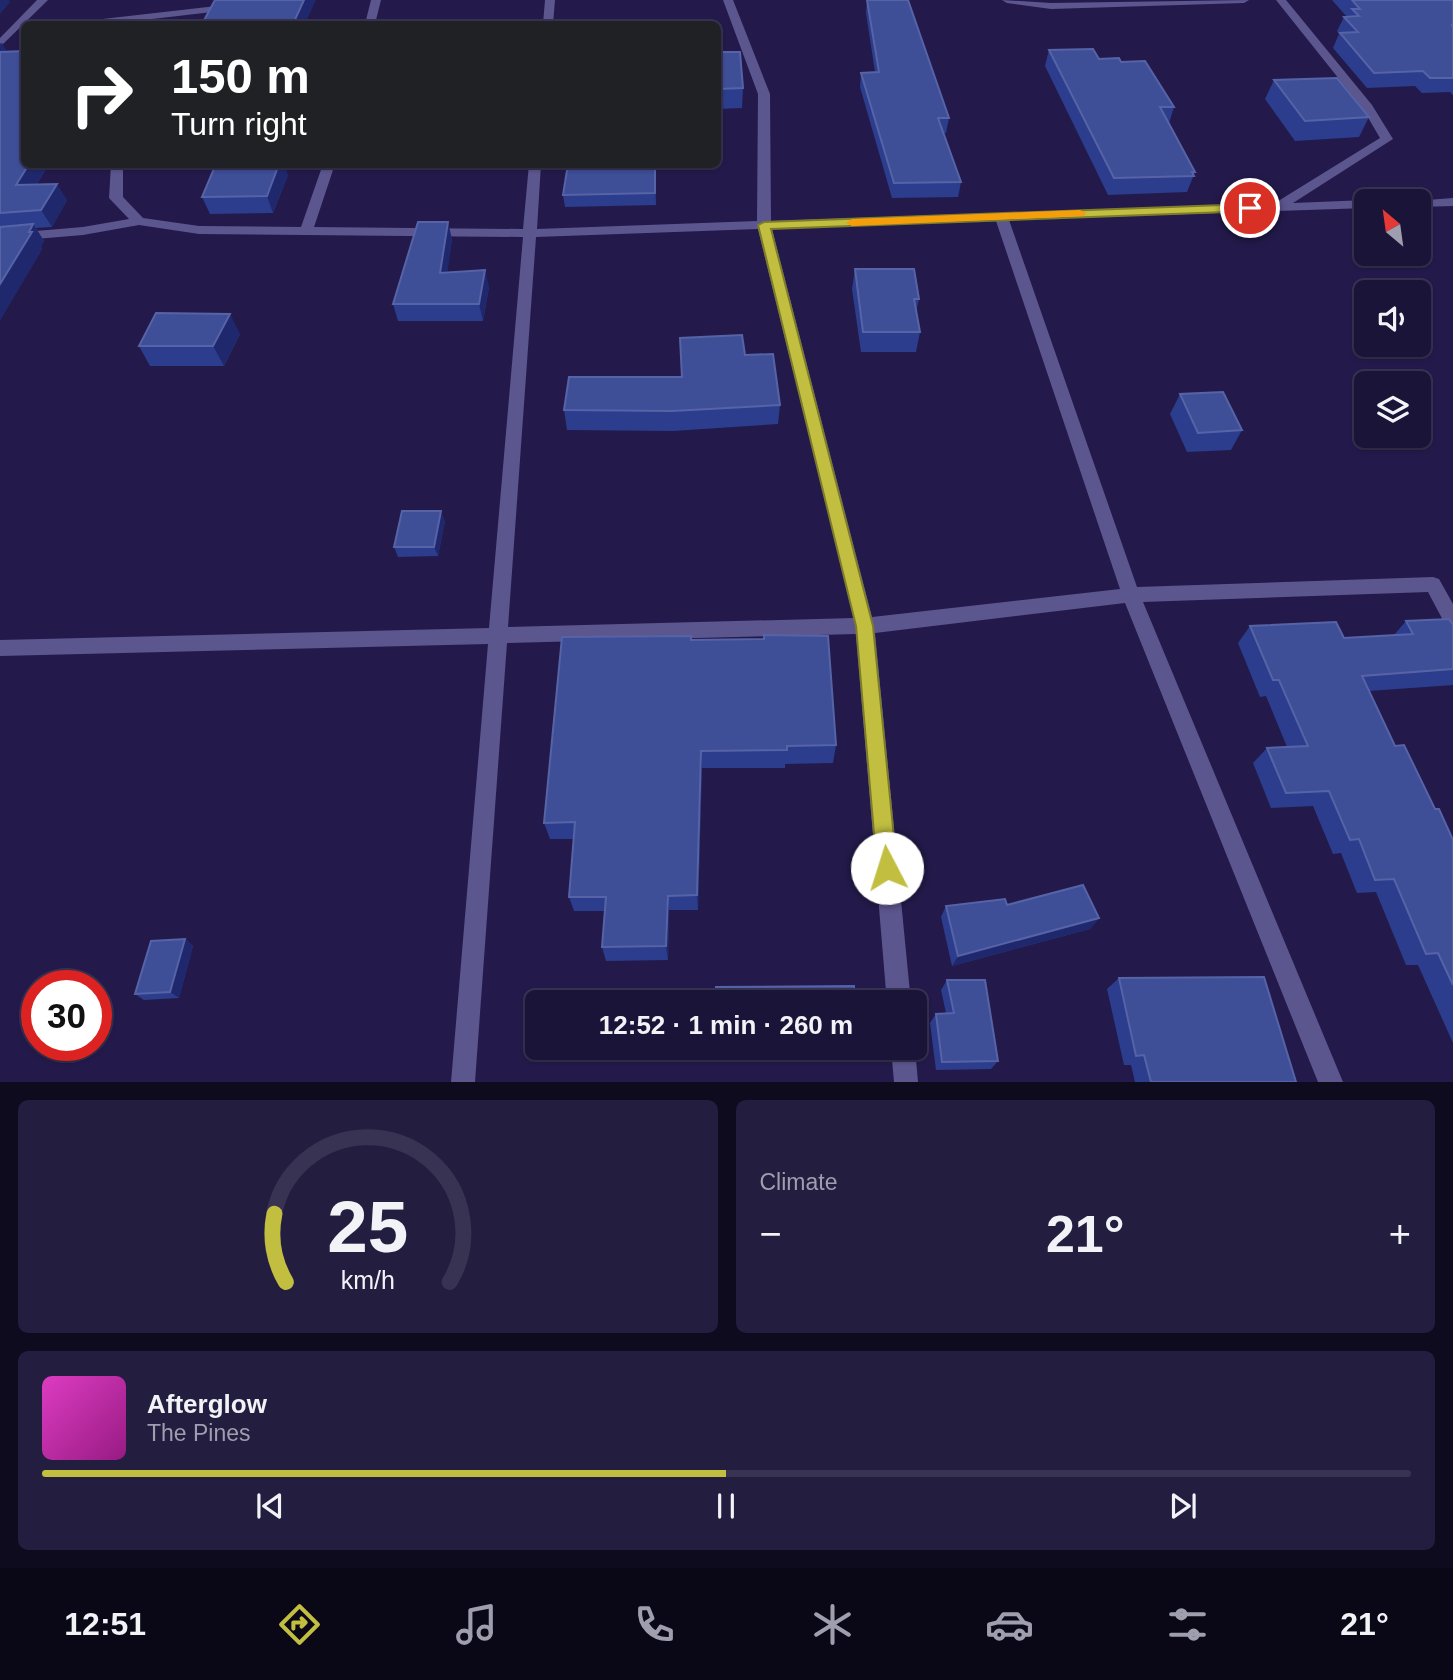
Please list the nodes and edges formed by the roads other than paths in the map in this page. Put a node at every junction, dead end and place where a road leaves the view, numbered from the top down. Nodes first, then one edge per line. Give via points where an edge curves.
1 (43, 0) edge
2 (199, 0) edge
3 (376, 0) edge
4 (550, 0) edge
5 (728, 0) edge
6 (1007, 0) edge
7 (1244, 0) edge
8 (1280, 0) edge
9 (247, 6) edge
10 (192, 12) junction
11 (22, 21) edge
12 (112, 21) edge
13 (186, 21) edge
14 (371, 21) edge
15 (548, 21) edge
16 (12, 31) edge
17 (0, 44) edge
18 (117, 168) edge
19 (329, 168) edge
20 (535, 168) edge
21 (1453, 202) edge
22 (1432, 203) edge
23 (1354, 204) edge
24 (1277, 207) junction
25 (1001, 216) junction
26 (139, 221) junction
27 (764, 225) junction
28 (306, 231) junction
29 (528, 233) junction
30 (0, 238) edge
31 (1131, 595) junction
32 (1453, 621) edge
33 (865, 626) junction
34 (497, 637) junction
35 (0, 648) edge
36 (898, 990) edge
37 (904, 1060) edge
38 (463, 1082) edge
39 (906, 1082) edge
40 (1331, 1082) edge

1 - 11 street
2 - 10 street
3 - 14 street
4 - 15 street
5 - 27 street via 764,94
6 - 7 street via 1051,6
8 - 24 street via 1368,107 1387,139
9 - 10 street
10 - 12 street
10 - 13 street
16 - 17 street
18 - 26 street via 116,198
19 - 28 street
20 - 29 street
21 - 22 street
23 - 24 street
24 - 25 street
25 - 27 street
25 - 31 street
26 - 28 street via 199,230
26 - 30 street
27 - 29 street
27 - 33 street
28 - 29 street
29 - 34 street
31 - 32 street via 1433,584
31 - 33 street
31 - 40 street
33 - 34 street
33 - 36 street
34 - 35 street
34 - 38 street
37 - 39 street

